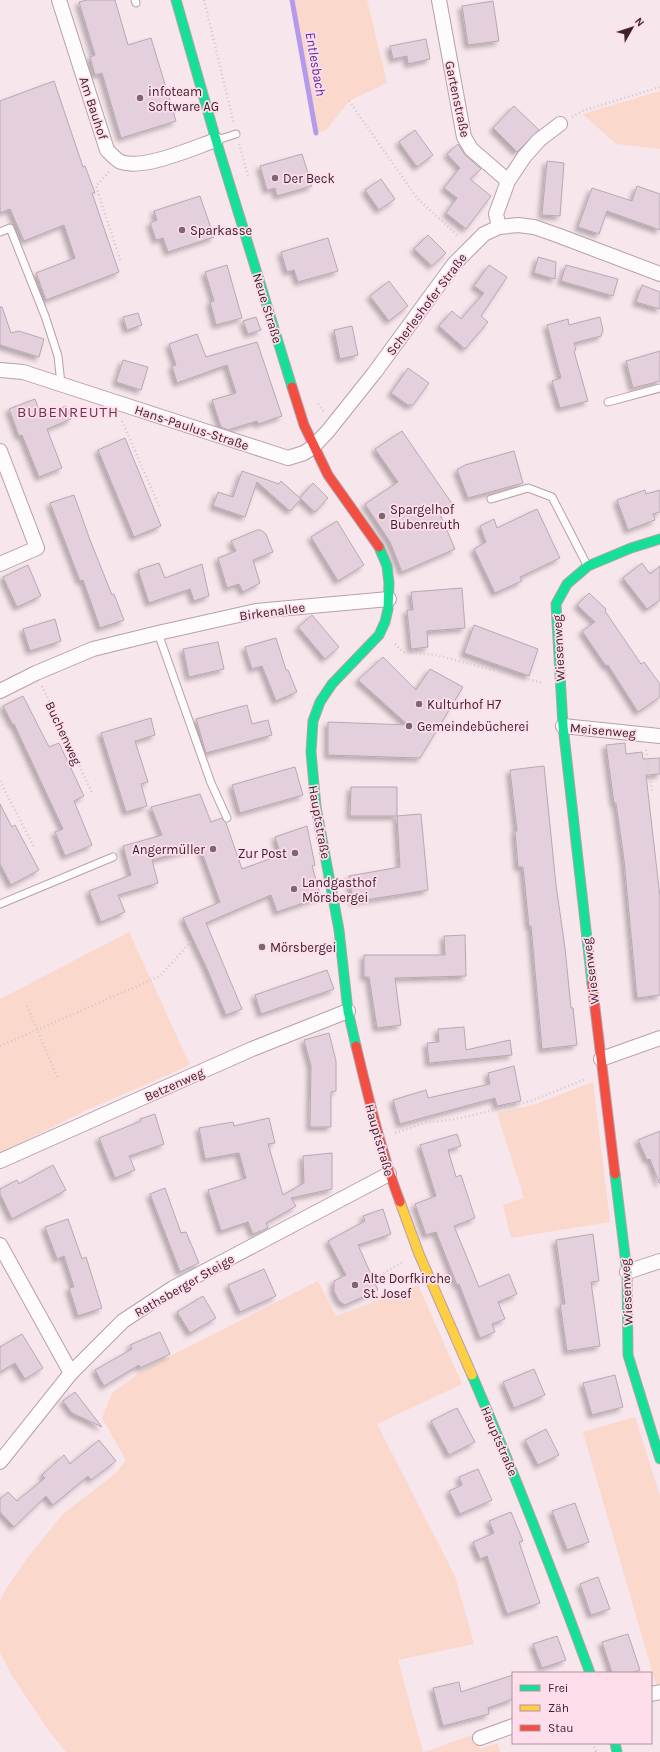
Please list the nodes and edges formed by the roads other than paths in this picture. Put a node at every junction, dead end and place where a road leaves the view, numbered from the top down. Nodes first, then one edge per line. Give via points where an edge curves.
1 (59, 0) edge
2 (176, 0) edge
3 (439, 0) edge
4 (560, 124) road end
5 (236, 134) road end
6 (216, 140) junction
7 (508, 181) junction
8 (499, 227) junction
9 (0, 232) edge
10 (660, 274) edge
11 (0, 370) edge
12 (61, 384) junction
13 (660, 388) edge
14 (608, 402) dead end
15 (313, 447) junction
16 (0, 451) edge
17 (491, 500) dead end
18 (660, 539) edge
19 (0, 564) edge
20 (588, 566) junction
21 (389, 599) junction
22 (158, 633) junction
23 (0, 691) edge
24 (563, 726) junction
25 (660, 736) edge
26 (227, 818) dead end
27 (113, 857) dead end
28 (0, 904) edge
29 (348, 1011) junction
30 (660, 1038) edge
31 (602, 1066) junction
32 (0, 1161) edge
33 (389, 1174) junction
34 (0, 1245) edge
35 (660, 1261) edge
36 (626, 1272) junction
37 (71, 1373) junction
38 (660, 1459) edge
39 (0, 1462) edge
40 (590, 1672) edge
41 (512, 1726) edge
42 (480, 1738) dead end

1 - 6 street, Am Bauhof via 107,150 120,162 132,164 153,161
2 - 6 street, Neue Straße
3 - 7 street, Gartenstraße via 464,137 471,149
4 - 7 street via 539,140
5 - 6 lane
6 - 15 street, Neue Straße via 296,401
7 - 8 street via 496,214
8 - 10 street, Scherleshofer Straße via 518,225 559,230
8 - 15 street, Scherleshofer Straße via 484,234 454,264 375,372
9 - 12 lane via 10,228 58,356
11 - 12 street, Hans-Paulus-Straße via 23,372
12 - 15 street, Hans-Paulus-Straße via 288,458
13 - 14 lane
15 - 21 street, Neue Straße via 328,475 379,546 387,566
16 - 19 street via 37,548
17 - 20 lane via 528,488 552,497
18 - 20 street, Wiesenweg via 630,548
20 - 24 street, Wiesenweg via 567,584 556,604
21 - 22 street, Birkenallee via 256,611
21 - 29 street, Hauptstraße via 385,622 379,635 332,684 320,702 313,721 311,744 314,788 339,930
22 - 23 street, Birkenallee via 93,649
22 - 26 lane via 211,782
24 - 25 street, Meisenweg
24 - 31 street, Wiesenweg
27 - 28 lane
29 - 32 street, Betzenweg via 252,1049
29 - 33 street, Hauptstraße
30 - 31 street
31 - 36 street, Wiesenweg
33 - 37 street, Rathsberger Steige via 173,1288 124,1321
33 - 40 street, Hauptstraße via 425,1268 511,1466
34 - 37 street
35 - 36 street
36 - 38 street, Wiesenweg via 628,1355
37 - 39 street, Rathsberger Steige
41 - 42 street

